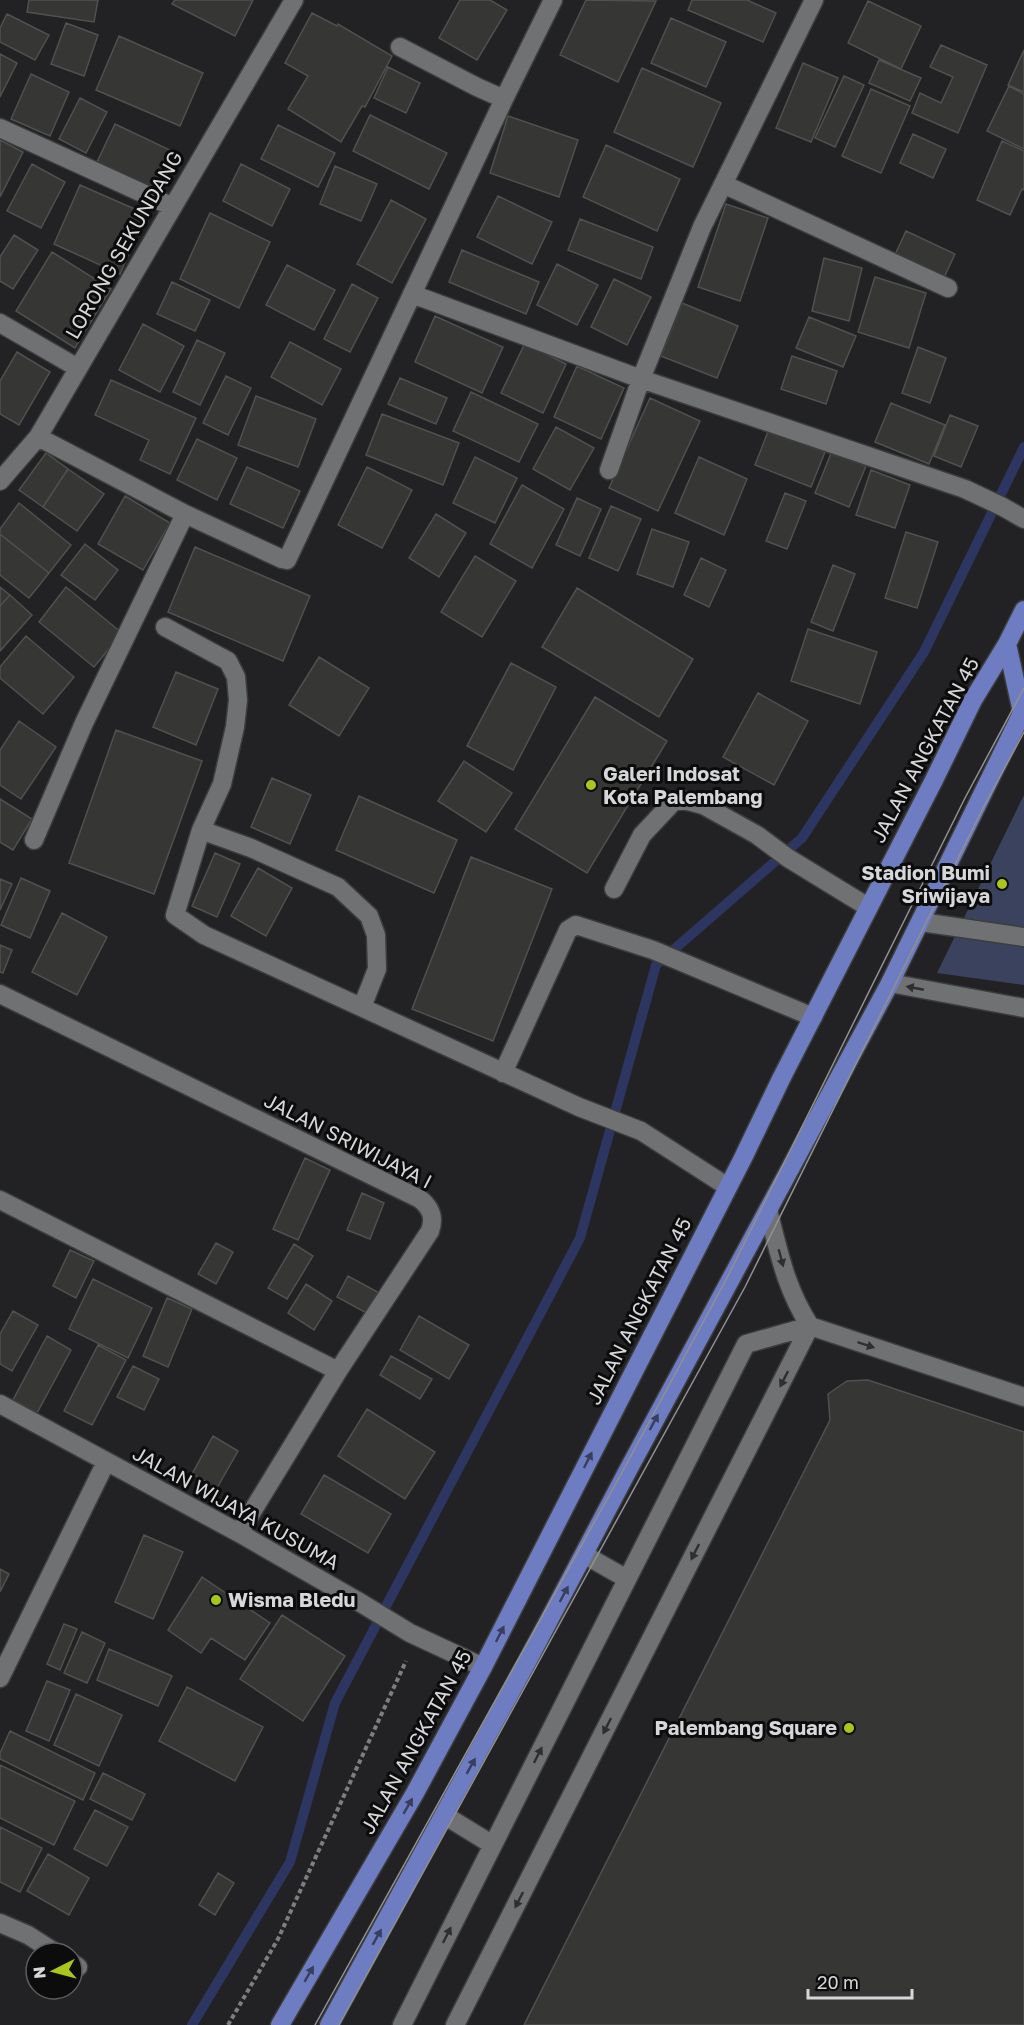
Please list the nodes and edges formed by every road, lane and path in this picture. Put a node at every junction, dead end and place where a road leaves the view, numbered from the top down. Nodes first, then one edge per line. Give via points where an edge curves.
1 (294, 0) edge
2 (553, 0) edge
3 (814, 0) edge
4 (400, 47) dead end
5 (504, 99) junction
6 (0, 128) edge
7 (723, 184) junction
8 (173, 207) junction
9 (948, 288) dead end
10 (412, 294) junction
11 (0, 323) edge
12 (78, 368) junction
13 (641, 379) junction
14 (38, 437) junction
15 (609, 470) dead end
16 (0, 481) edge
17 (185, 514) junction
18 (1024, 519) edge
19 (1024, 610) edge
20 (165, 627) dead end
21 (1007, 644) junction
22 (1023, 710) edge
23 (201, 830) junction
24 (33, 840) dead end
25 (614, 890) dead end
26 (868, 907) junction
27 (921, 922) junction
28 (1024, 938) edge
29 (890, 983) junction
30 (0, 994) edge
31 (362, 1007) junction
32 (1024, 1008) edge
33 (813, 1017) junction
34 (503, 1073) junction
35 (728, 1187) junction
36 (0, 1200) edge
37 (768, 1210) junction
38 (810, 1326) junction
39 (338, 1371) junction
40 (1024, 1397) edge
41 (0, 1404) edge
42 (106, 1462) junction
43 (239, 1533) junction
44 (585, 1555) junction
45 (627, 1579) junction
46 (414, 1634) junction
47 (483, 1667) junction
48 (0, 1678) edge
49 (444, 1815) junction
50 (493, 1845) junction
51 (0, 1923) edge
52 (37, 1941) edge
53 (228, 2025) edge
54 (280, 2025) edge
55 (329, 2025) edge
56 (402, 2025) edge
57 (455, 2025) edge

1 - 8 street, LORONG SEKUNDANG
2 - 5 street
3 - 7 street
4 - 5 street
5 - 10 street
6 - 8 street
7 - 9 street
7 - 13 street
8 - 12 street, LORONG SEKUNDANG
10 - 13 street
10 - 17 street via 287,560
11 - 12 street
12 - 14 street, LORONG SEKUNDANG
13 - 15 street
13 - 18 street via 965,489
14 - 16 street, LORONG SEKUNDANG
14 - 17 street
17 - 24 street via 84,723
19 - 21 main road, JALAN ANGKATAN 45
20 - 23 street via 228,661 236,677 235,727 225,772
21 - 22 main road
21 - 26 main road, JALAN ANGKATAN 45 via 973,700
22 - 27 main road
23 - 31 street via 338,887 369,916 376,934 377,969
23 - 31 street via 176,915 204,935
25 - 26 street via 642,835 673,802 684,800 703,805 757,835
26 - 33 main road, JALAN ANGKATAN 45
27 - 28 street
27 - 29 main road
32 -> 29 street
29 - 37 main road
30 - 39 street, JALAN SRIWIJAYA I via 426,1204 433,1218 430,1231
31 - 34 street
33 - 34 street via 653,950 580,926 570,927
33 - 35 main road, JALAN ANGKATAN 45
34 - 35 street via 641,1131
47 -> 35 main road, JALAN ANGKATAN 45
36 - 39 street
37 -> 38 street via 788,1286
44 -> 37 main road
38 -> 40 street
38 - 45 street via 746,1344
38 -> 57 street
39 - 43 street, JALAN SRIWIJAYA I
41 - 42 street, JALAN WIJAYA KUSUMA
42 - 43 street, JALAN WIJAYA KUSUMA
42 - 48 street
43 - 46 street, JALAN WIJAYA KUSUMA
44 - 45 street
49 -> 44 main road
50 -> 45 street
46 - 47 street, JALAN WIJAYA KUSUMA
46 - 53 path via 278,1939
54 -> 47 main road, JALAN ANGKATAN 45 via 416,1793
49 - 50 street
55 -> 49 main road
56 -> 50 street
51 - 52 street

